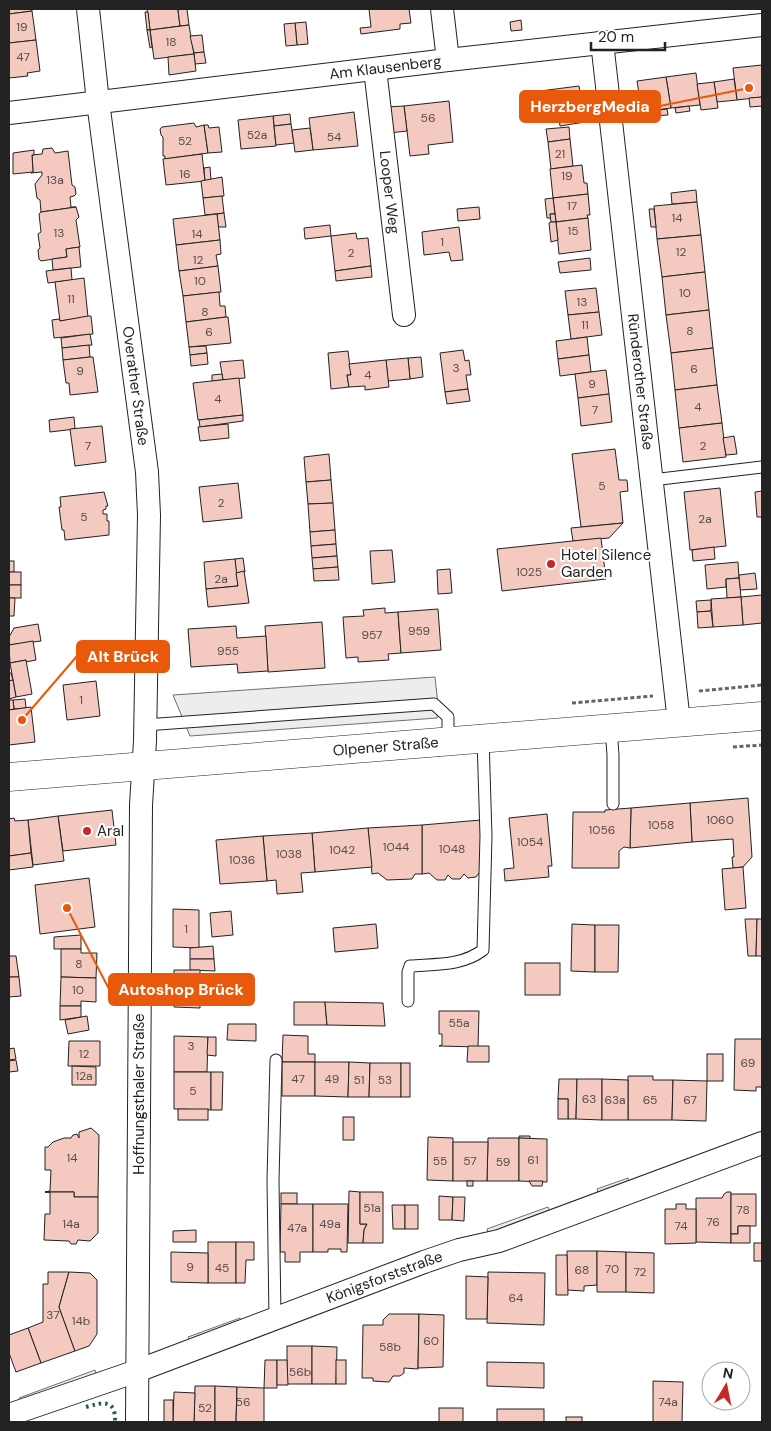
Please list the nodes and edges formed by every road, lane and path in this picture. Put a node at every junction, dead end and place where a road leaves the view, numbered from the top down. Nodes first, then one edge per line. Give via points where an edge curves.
1 (88, 9) edge
2 (442, 9) edge
3 (762, 24) edge
4 (602, 42) junction
5 (448, 60) junction
6 (375, 69) junction
7 (98, 102) junction
8 (9, 113) edge
9 (404, 315) dead end
10 (762, 467) edge
11 (652, 480) junction
12 (762, 716) edge
13 (679, 722) junction
14 (145, 725) junction
15 (611, 728) junction
16 (483, 738) junction
17 (448, 741) junction
18 (142, 766) junction
19 (9, 777) edge
20 (613, 804) dead end
21 (408, 1001) dead end
22 (276, 1060) dead end
23 (762, 1143) edge
24 (275, 1318) junction
25 (137, 1370) junction
26 (9, 1415) edge
27 (136, 1422) edge

1 - 7 street, Overather Straße
2 - 5 street
3 - 4 street, Am Klausenberg
4 - 5 street, Am Klausenberg
4 - 11 street, Ründerother Straße
5 - 6 street, Am Klausenberg
6 - 7 street, Am Klausenberg
6 - 9 street, Looper Weg
7 - 8 street, Am Klausenberg
7 - 14 street, Overather Straße via 147,472
10 - 11 lane
11 - 13 street, Ründerother Straße
12 - 13 main road, Olpener Straße
13 - 15 main road, Olpener Straße
14 - 17 lane via 434,704 448,718
14 - 18 street, Overather Straße
15 - 16 main road, Olpener Straße
15 - 20 lane
16 - 17 main road, Olpener Straße
16 - 21 lane via 486,836 483,950 460,962 410,966
17 - 18 main road, Olpener Straße
18 - 19 main road, Olpener Straße
18 - 25 street, Hoffnungsthaler Straße
22 - 24 lane via 273,1180
23 - 24 street, Königsforststraße
24 - 25 street, Königsforststraße
25 - 26 street, Königsforststraße
25 - 27 street, Hoffnungsthaler Straße

